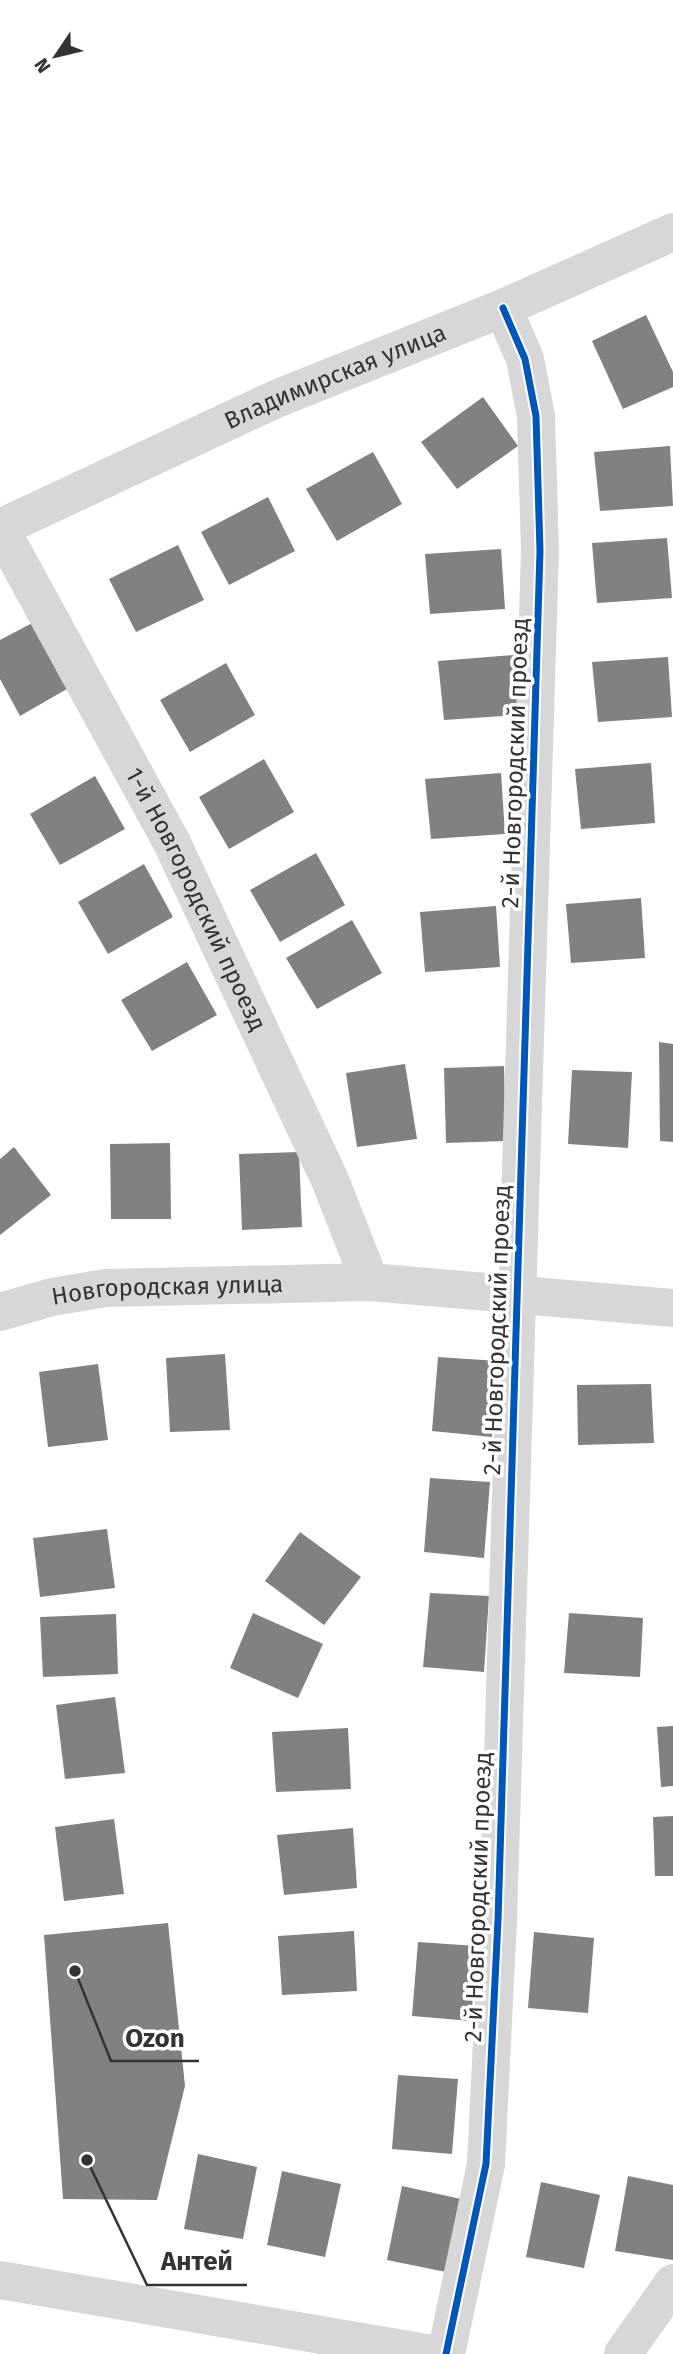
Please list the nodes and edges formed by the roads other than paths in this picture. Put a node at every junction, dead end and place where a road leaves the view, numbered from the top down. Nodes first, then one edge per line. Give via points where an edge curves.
1 (673, 232) edge
2 (503, 308) junction
3 (0, 528) edge
4 (370, 1282) junction
5 (517, 1294) junction
6 (673, 1308) edge
7 (0, 1312) edge
8 (0, 2280) edge
9 (673, 2283) edge
10 (432, 2354) edge
11 (446, 2354) edge
12 (623, 2354) edge

1 - 2 street, Владимирская улица
2 - 3 street, Владимирская улица via 276,399
2 - 5 street, 2-й Новгородский проезд via 525,359 536,416 540,551
3 - 4 street, 1-й Новгородский проезд via 172,843 330,1180
4 - 5 street, Новгородская улица
4 - 7 street, Новгородская улица via 106,1288
5 - 6 street, Новгородская улица
5 - 11 street, 2-й Новгородский проезд via 486,2164
8 - 10 street
9 - 12 street

